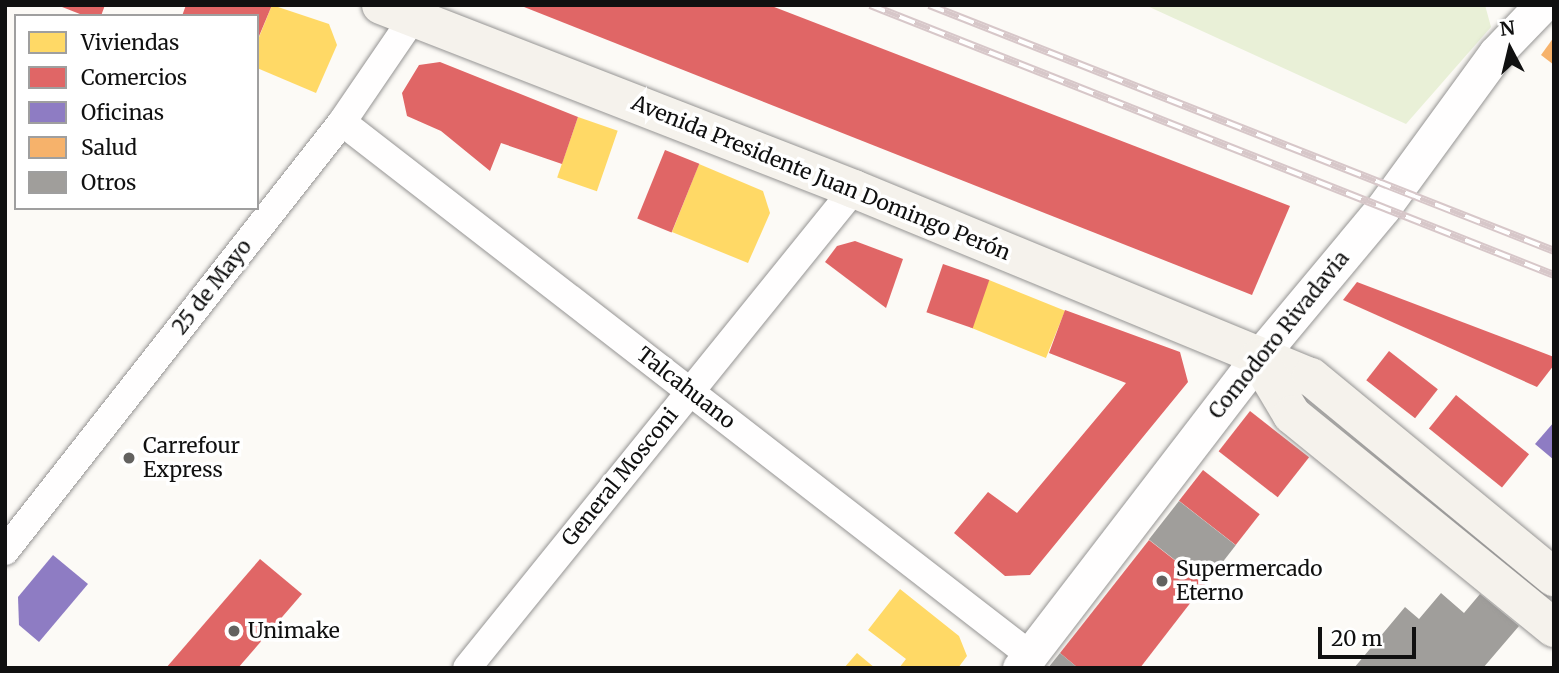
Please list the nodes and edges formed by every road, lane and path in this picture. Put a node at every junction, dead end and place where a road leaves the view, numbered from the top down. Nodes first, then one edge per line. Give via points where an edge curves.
1 (1540, 6) edge
2 (1554, 6) edge
3 (397, 12) edge
4 (342, 122) junction
5 (854, 189) junction
6 (1258, 358) junction
7 (690, 391) junction
8 (5, 551) edge
9 (1554, 577) edge
10 (1554, 628) edge
11 (1025, 661) edge
12 (467, 668) edge

1 - 2 street
1 - 6 street, Comodoro Rivadavia via 1496,53 1383,208
3 - 4 street, 25 de Mayo
3 - 5 main road, Avenida Presidente Juan Domingo Perón
4 - 7 street, Talcahuano
4 - 8 street, 25 de Mayo
5 - 6 main road, Avenida Presidente Juan Domingo Perón
5 - 7 street, General Mosconi
6 - 9 main road, Avenida Presidente Juan Domingo Perón via 1311,377
6 - 10 main road via 1292,415
6 - 11 street, Comodoro Rivadavia
7 - 11 street, Talcahuano
7 - 12 street, General Mosconi

